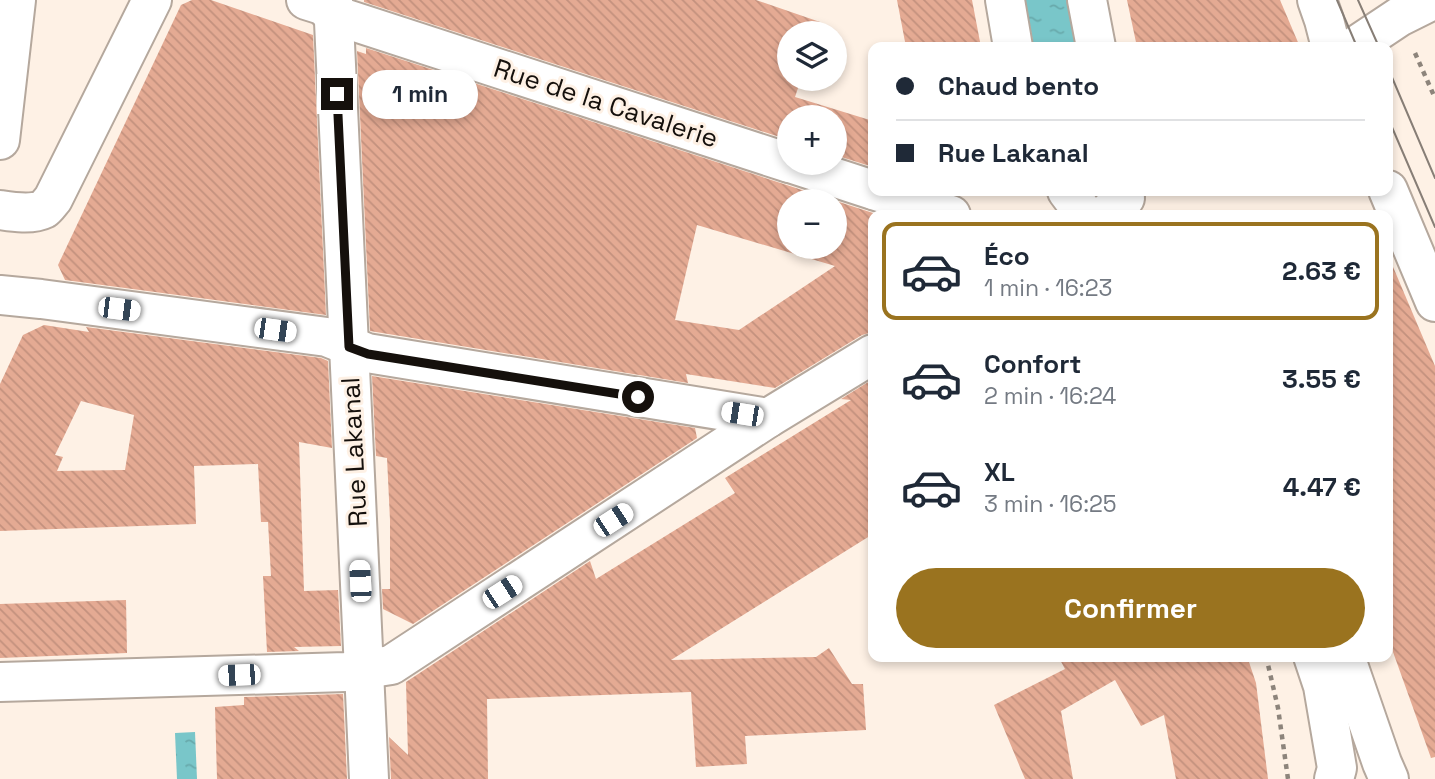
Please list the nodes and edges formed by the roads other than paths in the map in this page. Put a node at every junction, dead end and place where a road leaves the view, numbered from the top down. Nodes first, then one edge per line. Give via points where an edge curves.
1 (16, 0) edge
2 (152, 0) edge
3 (1005, 0) edge
4 (1087, 0) edge
5 (1317, 0) edge
6 (1433, 0) edge
7 (325, 5) edge
8 (1012, 42) edge
9 (1095, 42) edge
10 (1330, 42) edge
11 (1362, 42) edge
12 (1, 122) edge
13 (777, 159) edge
14 (828, 175) edge
15 (868, 188) edge
16 (893, 196) edge
17 (1391, 196) edge
18 (0, 210) edge
19 (936, 210) edge
20 (0, 295) edge
21 (1435, 302) edge
22 (349, 347) junction
23 (868, 357) edge
24 (768, 418) junction
25 (1315, 662) edge
26 (1347, 662) edge
27 (363, 670) junction
28 (0, 682) edge
29 (369, 779) edge
30 (1334, 779) edge
31 (1389, 779) edge

1 - 12 street
2 - 18 street via 53,199 46,208 33,211
3 - 8 street
4 - 9 street
5 - 10 street
6 - 11 street
7 - 13 street, Rue de la Cavalerie
7 - 22 street, Rue Lakanal
14 - 15 street, Rue de la Cavalerie
16 - 19 street, Rue de la Cavalerie
17 - 21 street
20 - 22 street via 327,337
22 - 24 street
22 - 27 street, Rue Lakanal
23 - 24 street
24 - 27 street via 391,665
25 - 30 street via 1337,768
26 - 31 street
27 - 28 street
27 - 29 street, Rue Lakanal

